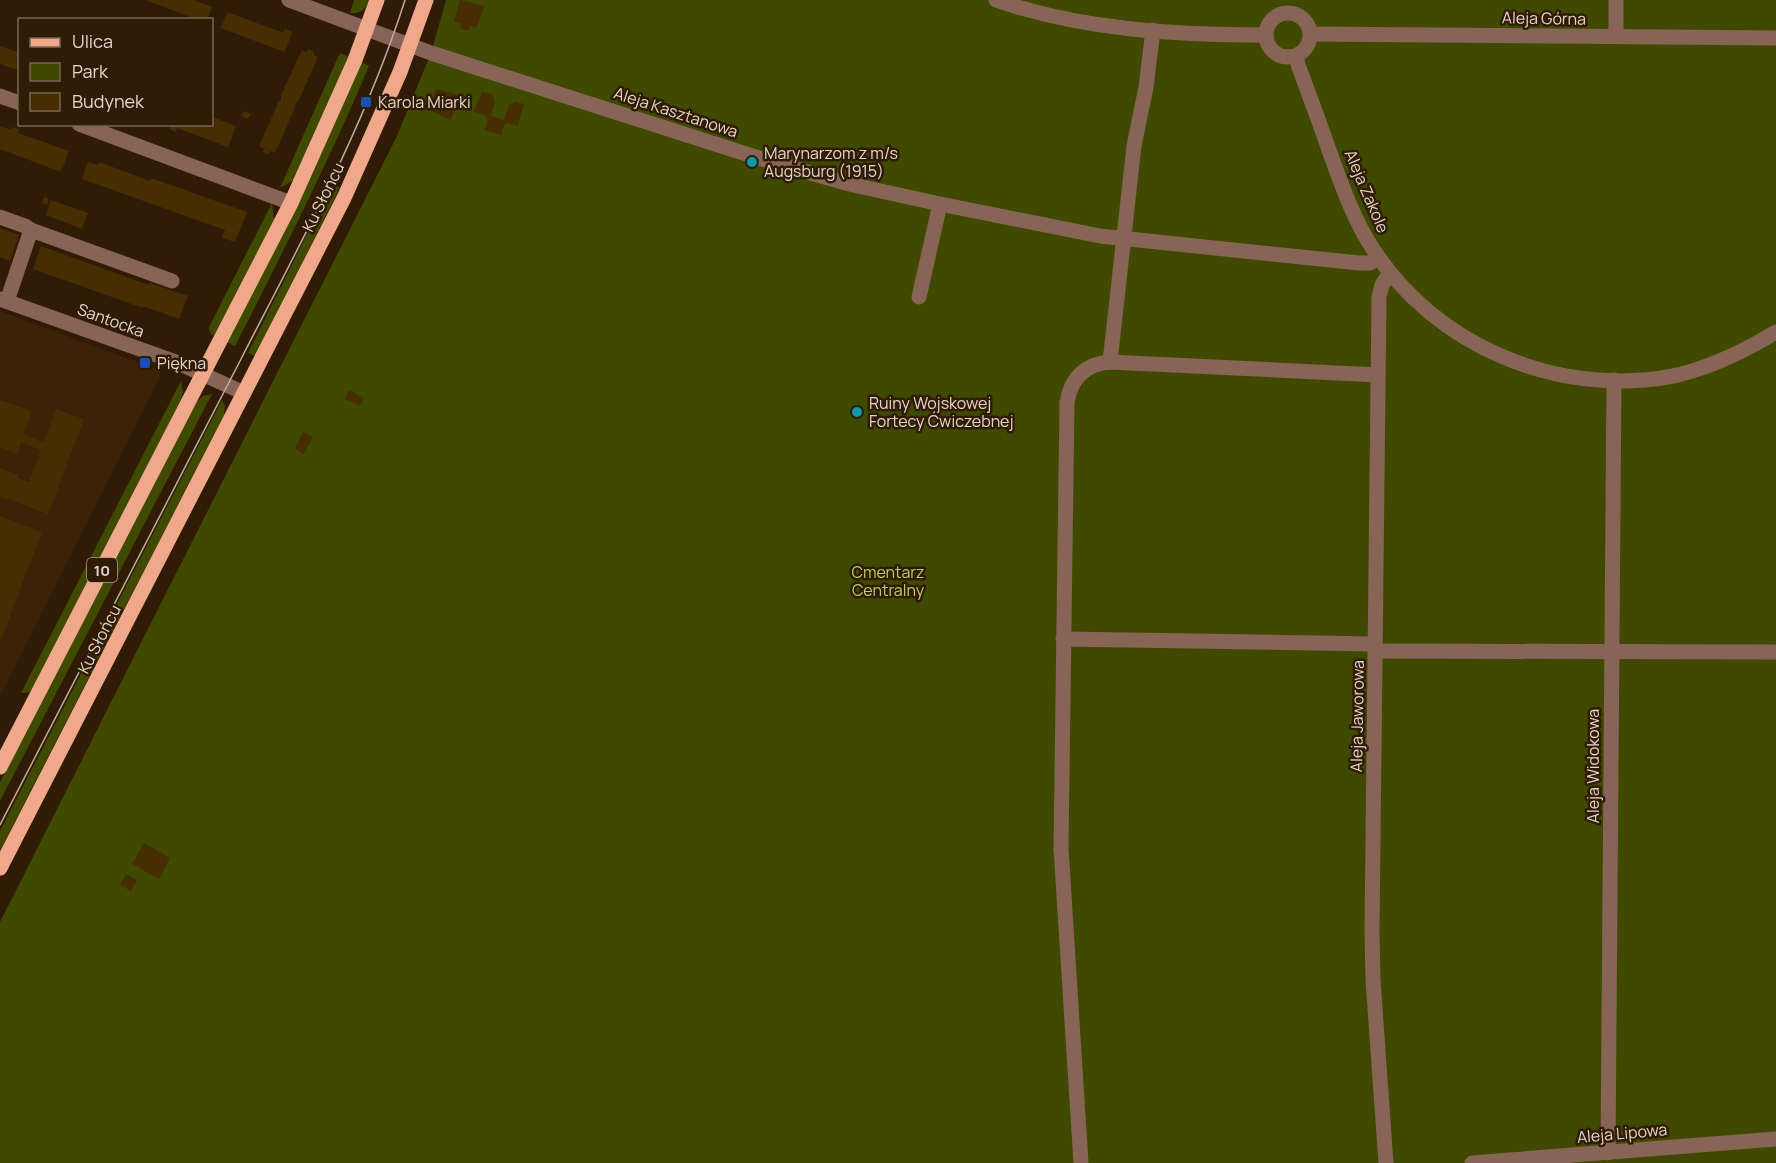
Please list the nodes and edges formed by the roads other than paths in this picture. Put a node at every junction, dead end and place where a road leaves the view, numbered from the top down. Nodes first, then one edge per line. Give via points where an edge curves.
1 (289, 0) edge
2 (377, 0) edge
3 (426, 0) edge
4 (996, 0) edge
5 (1616, 0) edge
6 (1296, 6) edge
7 (367, 29) junction
8 (1153, 30) junction
9 (1311, 34) junction
10 (1266, 35) junction
11 (1616, 36) junction
12 (1776, 38) edge
13 (410, 45) junction
14 (1294, 56) junction
15 (0, 96) edge
16 (18, 102) edge
17 (84, 126) edge
18 (291, 203) junction
19 (940, 204) junction
20 (0, 217) edge
21 (31, 230) junction
22 (1124, 237) junction
23 (1379, 258) junction
24 (1390, 273) junction
25 (172, 281) dead end
26 (919, 297) dead end
27 (3, 300) edge
28 (1776, 332) edge
29 (1110, 362) junction
30 (204, 373) junction
31 (1378, 375) junction
32 (1614, 380) junction
33 (244, 393) junction
34 (1063, 639) junction
35 (1375, 647) junction
36 (1612, 651) junction
37 (1776, 652) edge
38 (0, 766) edge
39 (0, 868) edge
40 (1776, 1139) edge
41 (1610, 1157) edge
42 (1081, 1163) edge
43 (1386, 1163) edge
44 (1472, 1163) edge

1 - 7 street
2 - 7 main road, Ku Słońcu / 10
3 - 13 main road, Ku Słońcu
4 - 8 street via 1053,17
5 - 11 street
6 - 9 street
6 - 10 street via 1275,17
7 - 13 street
7 - 18 main road, Ku Słońcu / 10
8 - 10 street
8 - 22 street
9 - 11 street, Aleja Górna
9 - 14 street via 1308,46
10 - 14 street via 1275,52
11 - 12 street, Aleja Górna
13 - 19 street, Aleja Kasztanowa via 828,178
13 - 33 main road, Ku Słońcu via 344,198
14 - 23 street, Aleja Zakole via 1346,195
15 - 16 street
17 - 18 street
18 - 30 main road, Ku Słońcu / 10
19 - 22 street, Aleja Kasztanowa via 1100,236
19 - 26 street
20 - 21 street
21 - 25 street
21 - 27 street, Santocka
22 - 23 street, Aleja Kasztanowa via 1359,263
22 - 29 street
23 - 24 street, Aleja Zakole
24 - 31 street, Aleja Jaworowa via 1379,297
24 - 32 street, Aleja Zakole via 1434,316 1488,351 1557,374
27 - 30 street, Santocka
28 - 32 street, Aleja Zakole via 1687,372
29 - 31 street
29 - 34 street via 1082,371 1071,385 1067,402
30 - 33 street
30 - 38 main road, Ku Słońcu / 10
31 - 35 street, Aleja Jaworowa
32 - 36 street, Aleja Widokowa
33 - 39 main road, Ku Słońcu
34 - 35 street
34 - 42 street via 1061,848
35 - 36 street
35 - 43 street, Aleja Jaworowa via 1373,980
36 - 37 street
36 - 41 street, Aleja Widokowa
40 - 41 street, Aleja Lipowa
41 - 44 street, Aleja Lipowa

